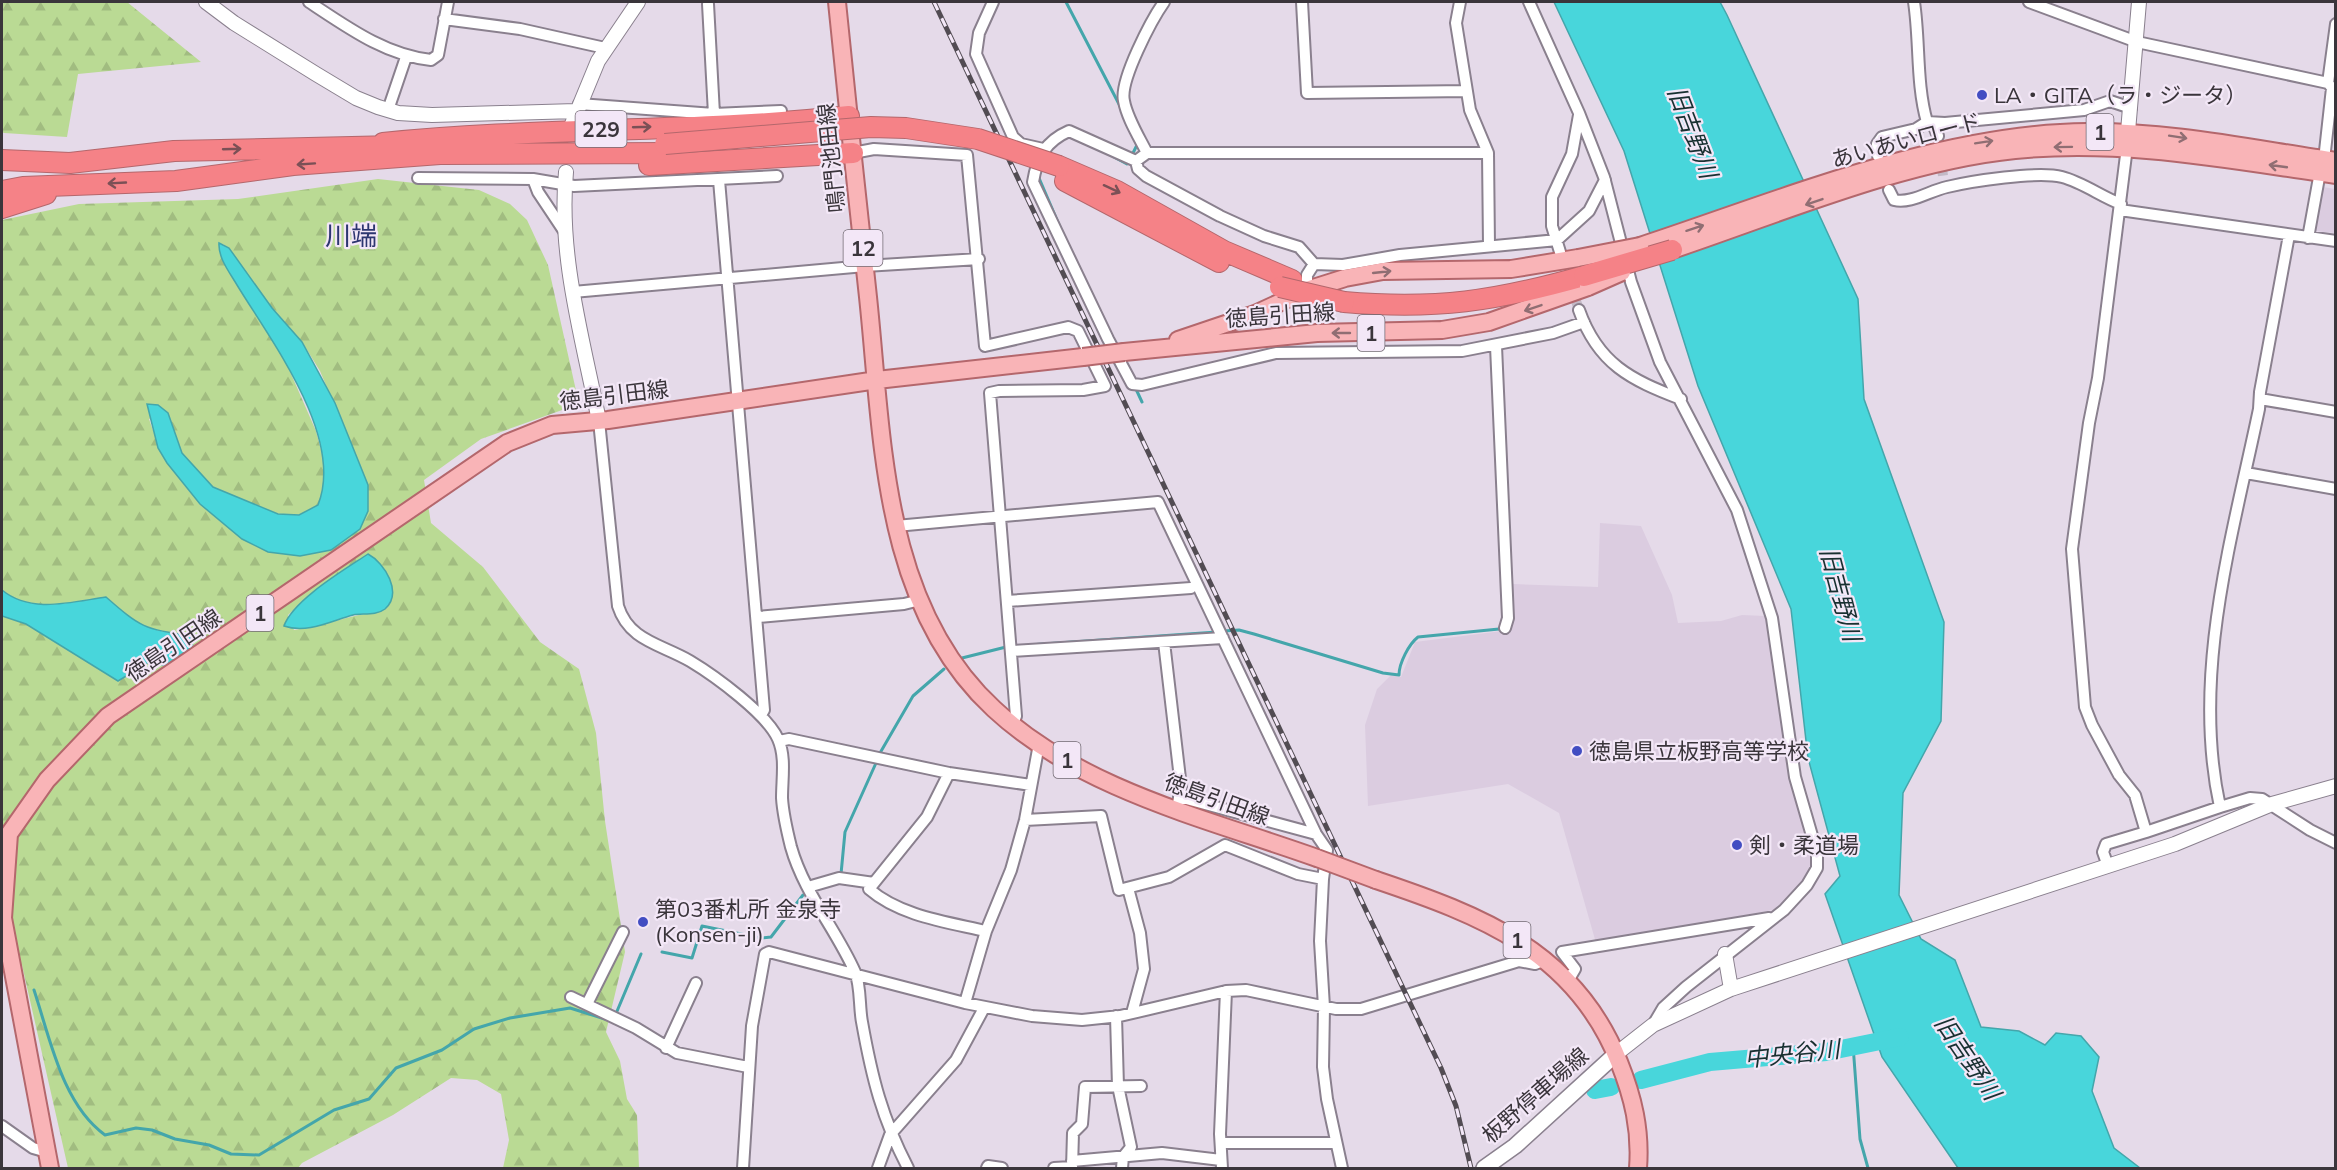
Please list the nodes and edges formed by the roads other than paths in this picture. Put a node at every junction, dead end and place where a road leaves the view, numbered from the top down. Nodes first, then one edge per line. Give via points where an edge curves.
1 (206, 2) edge
2 (309, 2) edge
3 (448, 2) edge
4 (638, 2) edge
5 (708, 2) edge
6 (837, 2) edge
7 (993, 2) edge
8 (1164, 2) edge
9 (1302, 2) edge
10 (1460, 2) edge
11 (1529, 2) edge
12 (1914, 2) edge
13 (2029, 2) edge
14 (2139, 2) edge
15 (444, 19) junction
16 (2336, 24) edge
17 (2137, 42) junction
18 (605, 48) junction
19 (406, 57) junction
20 (2328, 83) junction
21 (1467, 91) junction
22 (2131, 108) junction
23 (387, 110) junction
24 (781, 111) dead end
25 (575, 113) junction
26 (1579, 113) junction
27 (714, 114) junction
28 (849, 116) junction
29 (1930, 123) junction
30 (1938, 136) tunnel mouth
31 (2127, 140) junction
32 (1043, 149) junction
33 (359, 153) junction
34 (853, 153) junction
35 (1147, 153) junction
36 (1488, 153) junction
37 (1878, 156) dead end
38 (2, 160) edge
39 (1136, 161) junction
40 (70, 163) junction
41 (2329, 167) edge
42 (2, 173) edge
43 (777, 176) dead end
44 (418, 178) dead end
45 (1868, 178) junction
46 (533, 179) junction
47 (566, 179) junction
48 (719, 180) junction
49 (1605, 180) junction
50 (78, 186) junction
51 (1888, 190) dead end
52 (2, 191) edge
53 (2120, 207) junction
54 (2, 208) edge
55 (566, 234) junction
56 (2289, 235) junction
57 (2308, 238) junction
58 (1557, 240) junction
59 (2336, 242) edge
60 (1489, 246) junction
61 (1640, 246) joint
62 (1672, 250) joint
63 (1560, 252) tunnel mouth
64 (979, 260) junction
65 (1314, 264) junction
66 (865, 266) junction
67 (1583, 272) junction
68 (729, 278) junction
69 (1293, 286) junction
70 (573, 292) junction
71 (1579, 310) tunnel mouth
72 (1584, 322) junction
73 (1317, 333) junction
74 (1496, 346) junction
75 (1148, 349) junction
76 (1319, 351) junction
77 (877, 380) junction
78 (1681, 399) junction
79 (2260, 399) junction
80 (740, 401) junction
81 (2336, 412) edge
82 (599, 421) junction
83 (2246, 473) junction
84 (2336, 489) edge
85 (1000, 516) junction
86 (896, 526) junction
87 (1191, 588) dead end
88 (920, 600) junction
89 (1007, 601) junction
90 (758, 617) junction
91 (1505, 628) dead end
92 (1221, 634) junction
93 (1164, 642) junction
94 (1011, 651) junction
95 (761, 715) junction
96 (1013, 724) junction
97 (779, 741) junction
98 (1040, 744) junction
99 (949, 773) junction
100 (1031, 785) junction
101 (2336, 786) edge
102 (1178, 803) junction
103 (2271, 804) junction
104 (2220, 807) junction
105 (1025, 820) junction
106 (2146, 832) junction
107 (1316, 834) junction
108 (2336, 843) edge
109 (2104, 867) junction
110 (1323, 879) junction
111 (874, 883) junction
112 (808, 887) junction
113 (1128, 888) junction
114 (1772, 917) junction
115 (986, 931) junction
116 (623, 932) dead end
117 (1725, 954) junction
118 (1545, 960) junction
119 (856, 974) junction
120 (1568, 981) junction
121 (696, 983) dead end
122 (1731, 988) junction
123 (1226, 991) junction
124 (571, 997) dead end
125 (965, 1003) junction
126 (587, 1004) junction
127 (1324, 1007) junction
128 (984, 1008) junction
129 (1132, 1013) junction
130 (1116, 1016) junction
131 (1653, 1025) junction
132 (666, 1048) junction
133 (1616, 1054) junction
134 (748, 1067) junction
135 (1118, 1086) junction
136 (1141, 1086) dead end
137 (2, 1126) edge
138 (890, 1135) junction
139 (1221, 1143) junction
140 (1335, 1143) junction
141 (47, 1152) junction
142 (1123, 1163) edge
143 (1222, 1164) edge
144 (1072, 1165) edge
145 (50, 1168) edge
146 (743, 1168) edge
147 (878, 1168) edge
148 (908, 1168) edge
149 (987, 1168) edge
150 (1002, 1168) edge
151 (1054, 1168) edge
152 (1342, 1168) edge
153 (1484, 1168) edge
154 (1638, 1168) edge

1 - 23 street via 356,98
2 - 19 street via 359,35
3 - 15 street
4 - 18 street
5 - 27 street
6 - 28 main road, 鳴門池田線 / 12
7 - 32 street via 979,33 978,61 1013,137 1021,144
8 - 35 street via 1146,32 1123,99
9 - 21 street via 1307,93
10 - 21 street via 1456,23
11 - 26 street
12 - 29 street via 1921,104
13 - 17 street
14 - 17 street
15 - 18 street via 520,29
15 - 19 street via 438,55 431,60
16 - 20 street
17 - 20 street
17 - 22 street
18 - 25 street
19 - 23 street
20 - 41 street via 2332,87
21 - 36 street via 1470,110
22 - 29 street via 2110,100 2084,110
22 - 31 street
23 - 25 street via 432,115
24 - 27 street
25 - 27 street
26 - 49 street
26 - 58 street via 1572,154 1552,197 1552,226
33 -> 28 highway, 229 via 492,134
28 - 34 main road, 鳴門池田線 / 12
29 - 30 street
29 - 37 street via 1882,137 1877,144
31 - 41 main road, あいあいロード / 1 via 2160,134
31 - 45 main road, あいあいロード / 1 via 2014,150
31 - 53 street
32 - 39 street via 1055,137 1069,131
32 - 76 street via 1033,182 1132,384 1142,385 1276,353
33 - 34 highway, 229 via 669,165
40 -> 33 highway via 174,151
33 -> 50 highway via 176,181
33 - 69 highway via 665,149 871,136 935,141 977,148 1117,191
34 - 64 street via 874,149 967,155
34 - 66 main road, 鳴門池田線 / 12
35 - 36 street
35 - 39 street
36 - 60 street
38 - 40 highway
39 - 65 street via 1146,176 1238,224 1299,247
40 - 42 highway
41 - 57 street
43 - 48 street
44 - 46 street
61 -> 45 main road, あいあいロード / 1
45 -> 62 main road, あいあいロード / 1
46 - 47 street
46 - 55 street
47 - 48 street
47 - 55 street
48 - 68 street
49 - 58 street via 1589,212
49 - 78 street via 1631,282 1660,362
50 - 52 highway
50 - 54 highway
51 - 53 street via 1894,201 1902,202 1945,181 2062,177
53 - 56 street
53 - 106 street via 2073,549 2085,707 2119,775 2135,795
55 - 70 street
56 - 57 street
56 - 79 street
57 - 59 street
58 - 60 street
58 - 63 street
60 - 65 street via 1343,265
61 - 67 highway, bridge
62 - 67 highway, bridge
64 - 66 street
64 - 85 street via 984,346 1068,327 1078,331 1105,386 990,393
65 - 69 street
66 - 68 street
66 - 77 main road, 鳴門池田線 / 12
69 -> 67 main road, 徳島引田線 / 1 via 1383,271
67 - 69 highway via 1521,293 1446,305 1393,306
67 -> 73 main road, 徳島引田線 / 1 via 1489,322 1442,330
68 - 70 street
68 - 80 street
69 - 75 main road, 徳島引田線 / 1 via 1255,314
70 - 82 street
71 - 72 street
72 - 74 street
72 - 78 street via 1600,352 1611,363 1642,384
73 - 75 main road, 徳島引田線 / 1
73 - 76 street
74 - 76 street via 1450,351
74 - 91 street via 1508,618
75 - 77 main road, 徳島引田線 / 1, bridge
77 - 80 main road, 徳島引田線 / 1
77 - 86 main road, 徳島引田線 / 1 via 886,475
78 - 114 street via 1737,510 1772,618 1795,777 1817,853 1816,868 1807,885
79 - 81 street
79 - 83 street
80 - 82 main road, 徳島引田線 / 1
80 - 90 street
82 - 95 street via 622,620 631,630 692,662
82 - 141 main road, 徳島引田線 / 1 via 552,425 507,443 108,716 47,780 9,834 3,918
83 - 84 street
83 - 104 street via 2223,578 2214,652 2211,767
85 - 86 street
85 - 89 street
85 - 92 street via 1158,502
86 - 88 main road, 徳島引田線 / 1
87 - 89 street
88 - 90 street
88 - 96 main road, 徳島引田線 / 1 via 950,659 993,709
89 - 94 street
90 - 95 street via 764,710
92 - 93 street
92 - 107 street
93 - 94 street
93 - 102 street via 1181,787
94 - 96 street via 1016,716
95 - 97 street
96 - 98 main road, 徳島引田線 / 1
97 - 99 street via 789,739
97 - 112 street via 787,830
98 - 100 street
98 - 102 main road, 徳島引田線 / 1 via 1118,786
99 - 100 street
99 - 111 street via 927,817
100 - 105 street
101 - 103 street
102 - 107 street
102 - 118 main road, 徳島引田線 / 1, bridge via 1479,918
103 - 104 street via 2250,798
103 - 108 street
103 - 109 street via 2175,844
104 - 106 street
105 - 113 street via 1101,816 1119,890
105 - 115 street via 1011,870
106 - 109 street via 2106,844
107 - 110 street via 1327,850
109 - 122 street
110 - 113 street via 1298,874 1224,845 1169,877
110 - 127 street via 1320,941
111 - 112 street via 839,878
111 - 115 street via 870,889 897,906
112 - 119 street
113 - 129 street via 1140,933 1144,969
114 - 117 street
114 - 120 street via 1562,952 1575,969
115 - 125 street
116 - 126 street
117 - 122 street
117 - 131 street via 1663,1008
118 - 120 main road, 徳島引田線 / 1
118 - 127 street via 1535,964 1519,961 1360,1009
119 - 125 street
119 - 134 street via 765,954
119 - 138 street via 861,1020
120 - 133 main road, 徳島引田線 / 1 via 1603,1026
121 - 132 street
122 - 131 street
123 - 127 street via 1246,990
123 - 129 street
123 - 139 street
124 - 126 street
125 - 128 street
126 - 132 street
127 - 140 street via 1323,1067
128 - 130 street via 1082,1020
128 - 138 street via 956,1060
129 - 130 street
130 - 135 street
131 - 133 street
132 - 134 street
133 - 153 main road, 板野停車場線 via 1515,1146
133 - 154 main road, 徳島引田線 / 1 via 1636,1116
134 - 146 street
135 - 136 street
135 - 142 street via 1131,1147
135 - 144 street via 1085,1087 1082,1124 1073,1132
137 - 141 street via 33,1148
138 - 147 street
138 - 148 street
139 - 140 street
139 - 143 street
140 - 152 street
141 - 145 main road, 徳島引田線 / 1
142 - 143 street via 1162,1153
142 - 144 street
144 - 151 street
149 - 150 street

